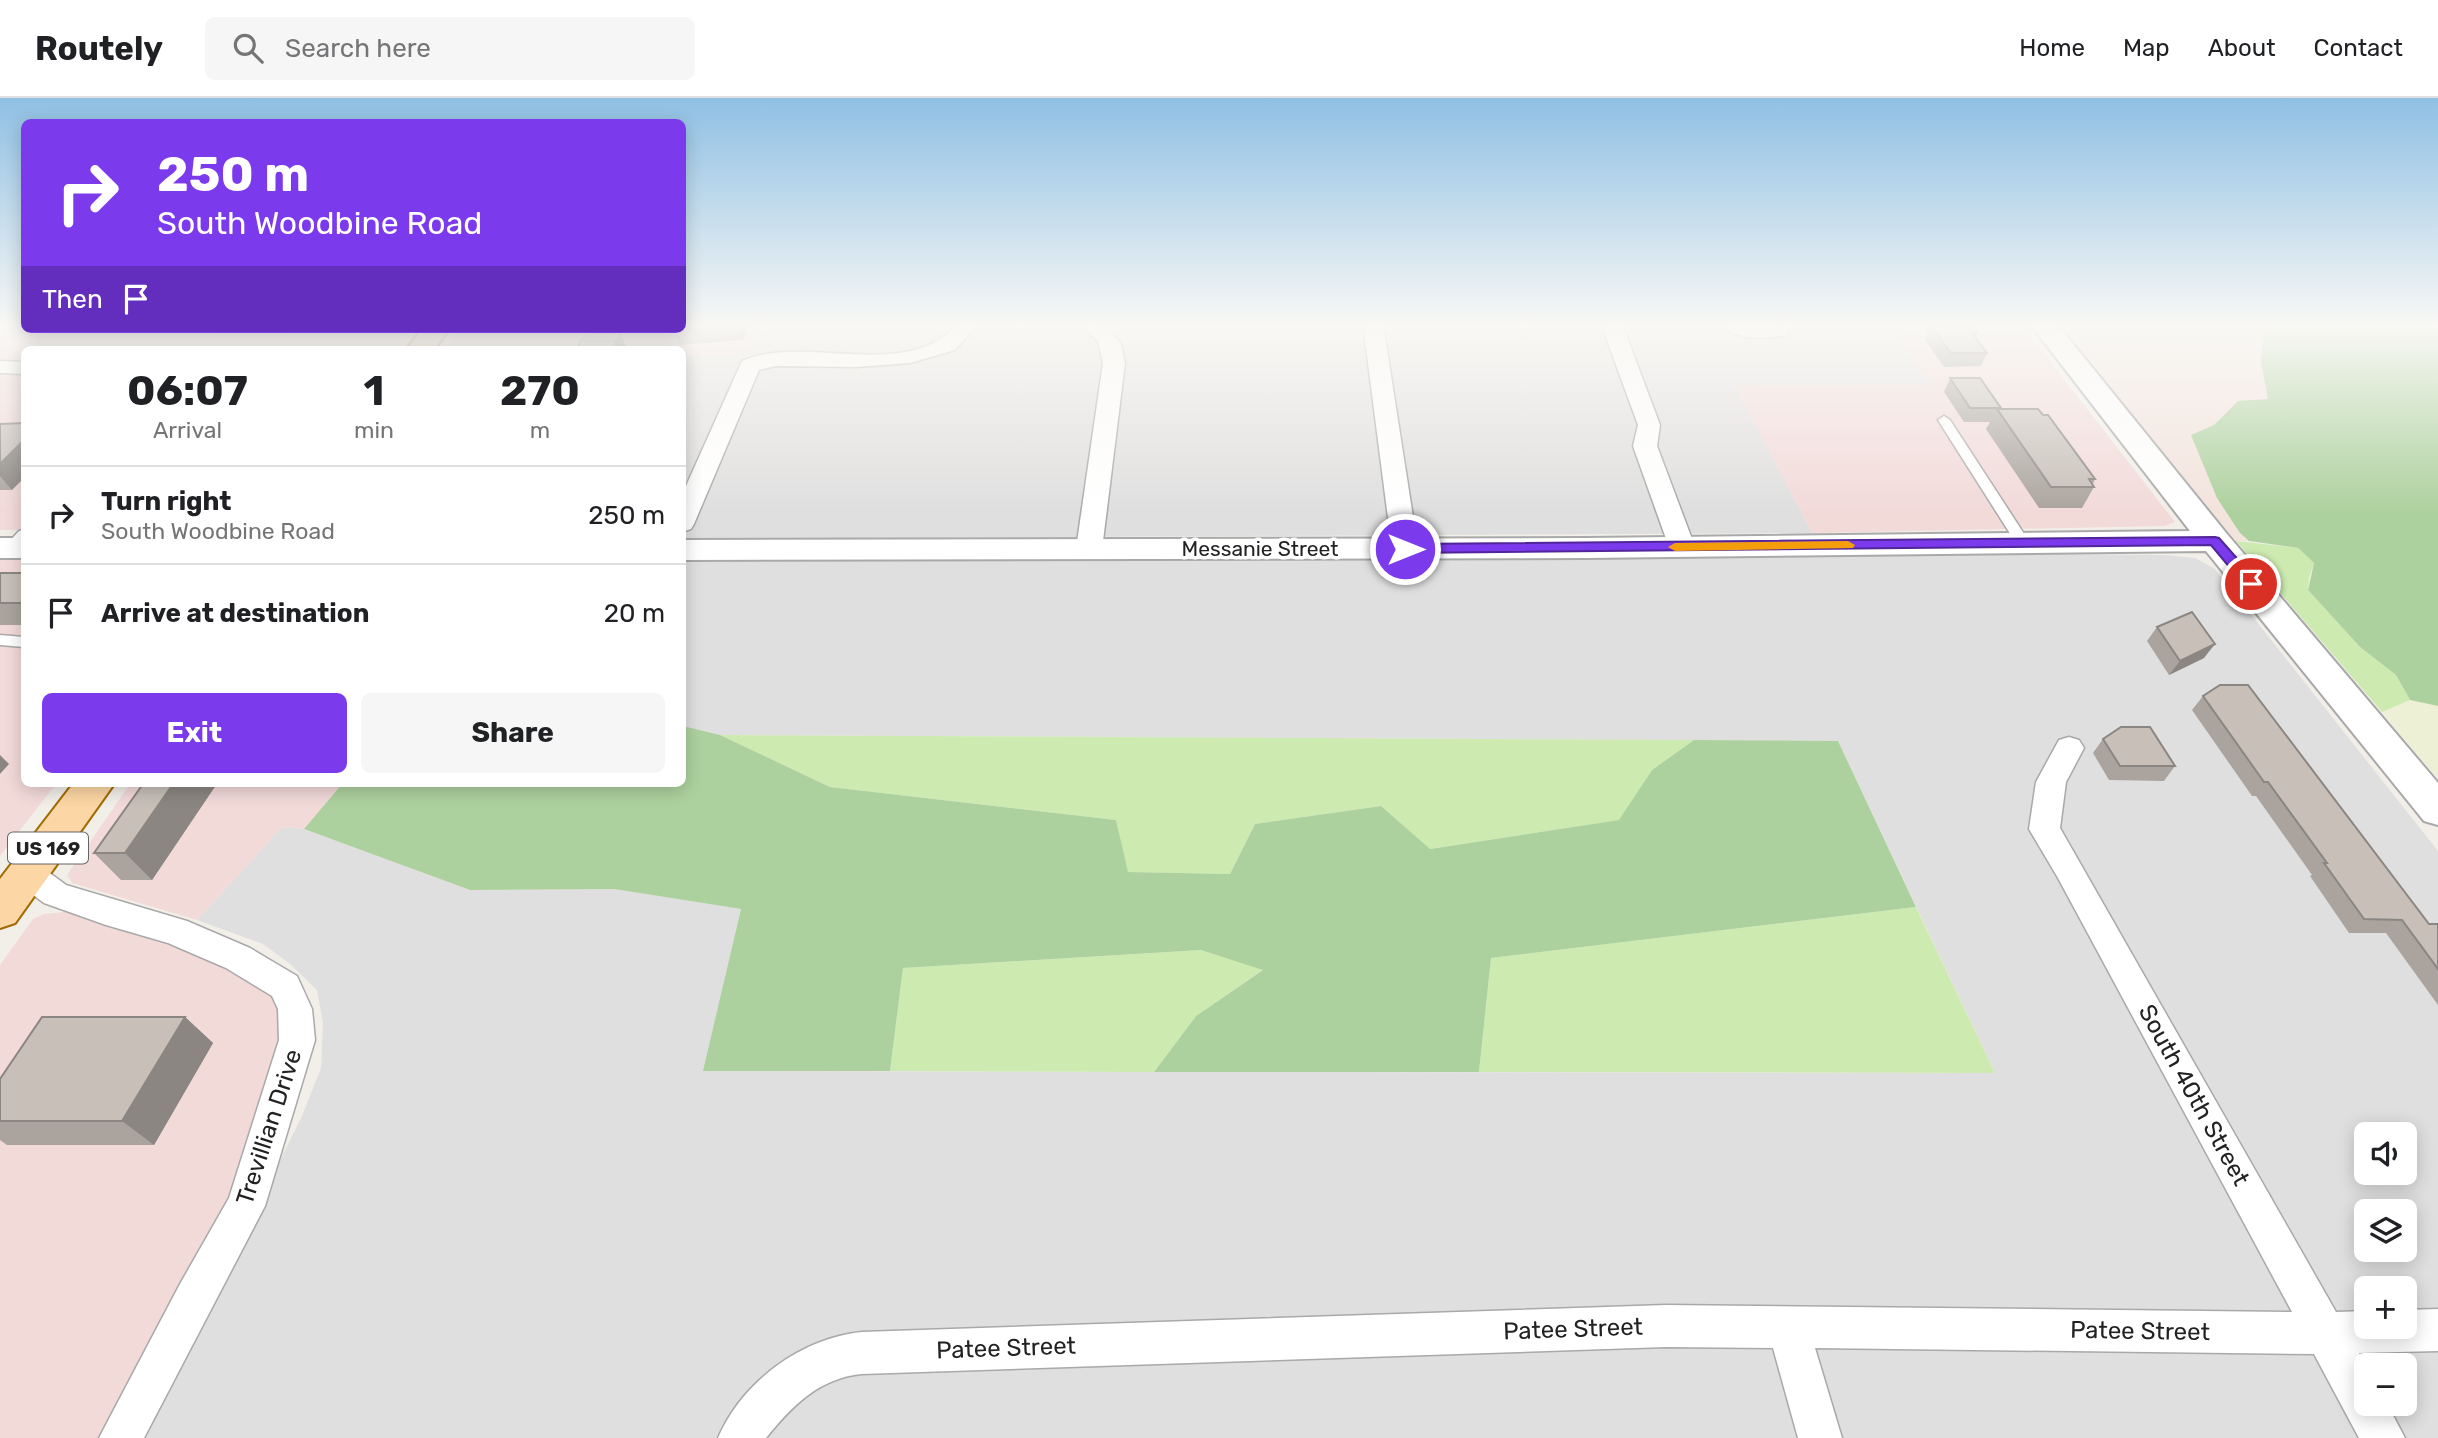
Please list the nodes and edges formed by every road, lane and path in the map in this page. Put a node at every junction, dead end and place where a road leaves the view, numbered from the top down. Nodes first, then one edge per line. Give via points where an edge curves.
1 (741, 387) edge
2 (1111, 387) edge
3 (1382, 387) edge
4 (1635, 387) edge
5 (2093, 387) edge
6 (1944, 421) dead end
7 (686, 515) edge
8 (2215, 541) junction
9 (2023, 542) junction
10 (1682, 547) junction
11 (1089, 549) junction
12 (1405, 549) junction
13 (686, 550) edge
14 (0, 640) edge
15 (21, 642) edge
16 (2069, 748) dead end
17 (93, 787) edge
18 (2438, 810) edge
19 (28, 874) junction
20 (0, 911) edge
21 (1788, 1328) junction
22 (2438, 1330) edge
23 (2323, 1333) junction
24 (121, 1438) edge
25 (740, 1438) edge
26 (1820, 1438) edge
27 (2383, 1438) edge

1 - 7 street
2 - 11 street
3 - 12 street
4 - 10 street via 1649,425 1644,446
5 - 8 street
6 - 9 lane
8 - 9 street, Messanie Street
8 - 18 street
9 - 10 street, Messanie Street
10 - 12 street, Messanie Street
11 - 12 street, Messanie Street
11 - 13 street, Messanie Street
14 - 15 lane
16 - 23 street, South 40th Street via 2051,782 2044,829
17 - 19 main road, US 169
19 - 20 main road, US 169
19 - 24 street, Trevillian Drive via 55,894 175,931 238,958 285,986 295,1009 297,1040 246,1206
21 - 23 street, Patee Street
21 - 25 street, Patee Street via 1666,1326 844,1356 804,1371 771,1396
21 - 26 street
22 - 23 street, Patee Street
23 - 27 street, South 40th Street

